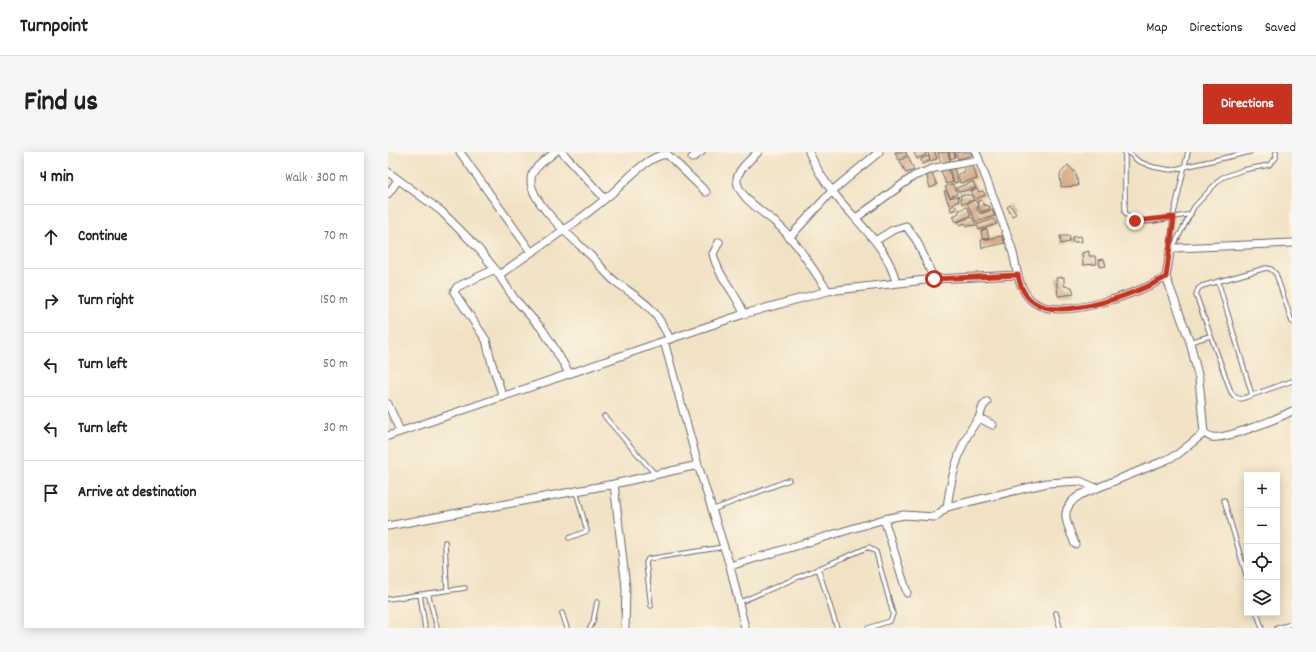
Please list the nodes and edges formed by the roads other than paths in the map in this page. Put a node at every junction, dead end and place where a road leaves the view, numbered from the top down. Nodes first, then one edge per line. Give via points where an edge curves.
1 (460, 152) edge
2 (555, 152) edge
3 (562, 152) edge
4 (701, 152) edge
5 (758, 152) edge
6 (809, 152) edge
7 (879, 152) edge
8 (976, 152) edge
9 (1124, 152) edge
10 (1128, 152) edge
11 (1188, 152) edge
12 (1250, 152) edge
13 (1276, 152) edge
14 (692, 158) dead end
15 (979, 160) junction
16 (1185, 167) junction
17 (388, 172) edge
18 (398, 180) junction
19 (706, 192) dead end
20 (832, 192) junction
21 (388, 194) edge
22 (605, 199) junction
23 (1191, 214) junction
24 (1174, 217) junction
25 (856, 218) junction
26 (565, 231) junction
27 (789, 238) junction
28 (876, 241) junction
29 (719, 242) dead end
30 (1292, 243) edge
31 (531, 252) junction
32 (1170, 252) junction
33 (497, 272) junction
34 (1018, 275) junction
35 (1166, 277) junction
36 (934, 279) junction
37 (1218, 281) junction
38 (896, 282) junction
39 (828, 291) junction
40 (744, 314) junction
41 (1292, 322) edge
42 (1210, 336) junction
43 (667, 340) junction
44 (1190, 342) junction
45 (569, 374) junction
46 (1292, 381) edge
47 (1252, 395) junction
48 (503, 397) junction
49 (987, 402) dead end
50 (388, 404) edge
51 (1292, 411) edge
52 (604, 416) dead end
53 (979, 418) junction
54 (992, 425) dead end
55 (400, 431) junction
56 (1204, 433) junction
57 (388, 436) edge
58 (698, 465) junction
59 (656, 475) junction
60 (789, 480) dead end
61 (614, 484) junction
62 (1096, 488) junction
63 (576, 491) junction
64 (1224, 500) dead end
65 (947, 507) junction
66 (712, 510) junction
67 (884, 519) junction
68 (388, 526) edge
69 (568, 538) dead end
70 (444, 542) dead end
71 (1075, 544) dead end
72 (724, 547) junction
73 (730, 566) junction
74 (818, 568) junction
75 (1244, 568) edge
76 (465, 588) dead end
77 (447, 590) junction
78 (428, 593) junction
79 (907, 593) dead end
80 (420, 594) junction
81 (388, 599) edge
82 (597, 602) dead end
83 (740, 602) junction
84 (651, 606) dead end
85 (562, 613) dead end
86 (1056, 613) dead end
87 (1258, 616) edge
88 (1292, 624) edge
89 (425, 628) edge
90 (437, 628) edge
91 (567, 628) edge
92 (590, 628) edge
93 (625, 628) edge
94 (746, 628) edge
95 (837, 628) edge
96 (868, 628) edge
97 (1060, 628) edge
98 (1262, 628) edge
99 (1277, 628) edge

1 - 31 street
2 - 26 street via 532,173 530,181 539,201
3 - 22 street
4 - 14 street
5 - 27 street via 744,167 737,182 748,201 775,222
6 - 20 street
7 - 20 street
8 - 15 street
9 - 24 lane via 1125,212 1128,217 1135,221
10 - 16 lane via 1138,161 1153,167 1171,170
11 - 16 lane
12 - 16 lane
13 - 23 lane via 1276,158 1269,165 1221,178 1194,207
15 - 25 street via 935,168 914,176
15 - 34 street via 1012,248
16 - 24 lane
17 - 18 street
18 - 21 street
18 - 33 street via 441,211 477,247
19 - 22 street via 668,155 662,155 643,164
20 - 25 street
20 - 27 street
22 - 26 street
23 - 24 lane
23 - 32 lane
24 - 32 lane
25 - 28 street
26 - 31 street
26 - 43 street via 616,282 650,309 661,321
27 - 39 street
28 - 36 street via 892,230 906,226 917,241
28 - 38 street via 888,258
29 - 40 street via 713,254 716,265 739,300
30 - 32 street via 1175,248
31 - 33 street
32 - 35 street
33 - 45 street via 514,298 552,344
33 - 48 street via 457,287 454,292 486,340
34 - 35 street via 1031,299 1042,306 1058,309 1077,308 1125,296
34 - 36 street
35 - 44 street
36 - 38 street
37 - 41 lane via 1266,268 1271,269 1276,274
37 - 42 lane via 1202,286 1196,295
37 - 47 lane
38 - 39 street
39 - 40 street
40 - 43 street
42 - 44 lane
42 - 47 lane via 1231,392 1241,399
43 - 45 street
43 - 58 street
44 - 56 street via 1199,379
45 - 48 street
46 - 47 lane
48 - 55 street
49 - 53 street
50 - 55 street
51 - 56 street via 1265,424 1223,436 1213,438
52 - 59 lane
53 - 54 street
53 - 65 street via 963,445 949,491
55 - 57 street
56 - 62 street via 1178,454
58 - 59 street
58 - 66 street
59 - 61 street
60 - 66 lane
61 - 63 street
61 - 93 street via 626,587
62 - 65 street via 1080,481 1047,483
62 - 71 street via 1080,495 1070,502 1066,509 1065,518
63 - 68 street
63 - 69 lane via 587,531
64 - 75 lane
65 - 67 street via 935,518 904,515
66 - 72 street
67 - 73 street
67 - 79 street
70 - 77 lane
72 - 73 street
72 - 84 lane via 648,558 646,564
73 - 83 street
74 - 83 lane
74 - 95 lane
74 - 96 lane via 869,547 874,548 893,614 890,621
76 - 77 lane
77 - 78 lane
78 - 80 lane
78 - 90 lane
80 - 81 lane
80 - 89 lane
82 - 92 lane
83 - 94 street
85 - 91 lane
86 - 97 lane
87 - 98 lane
88 - 99 lane

